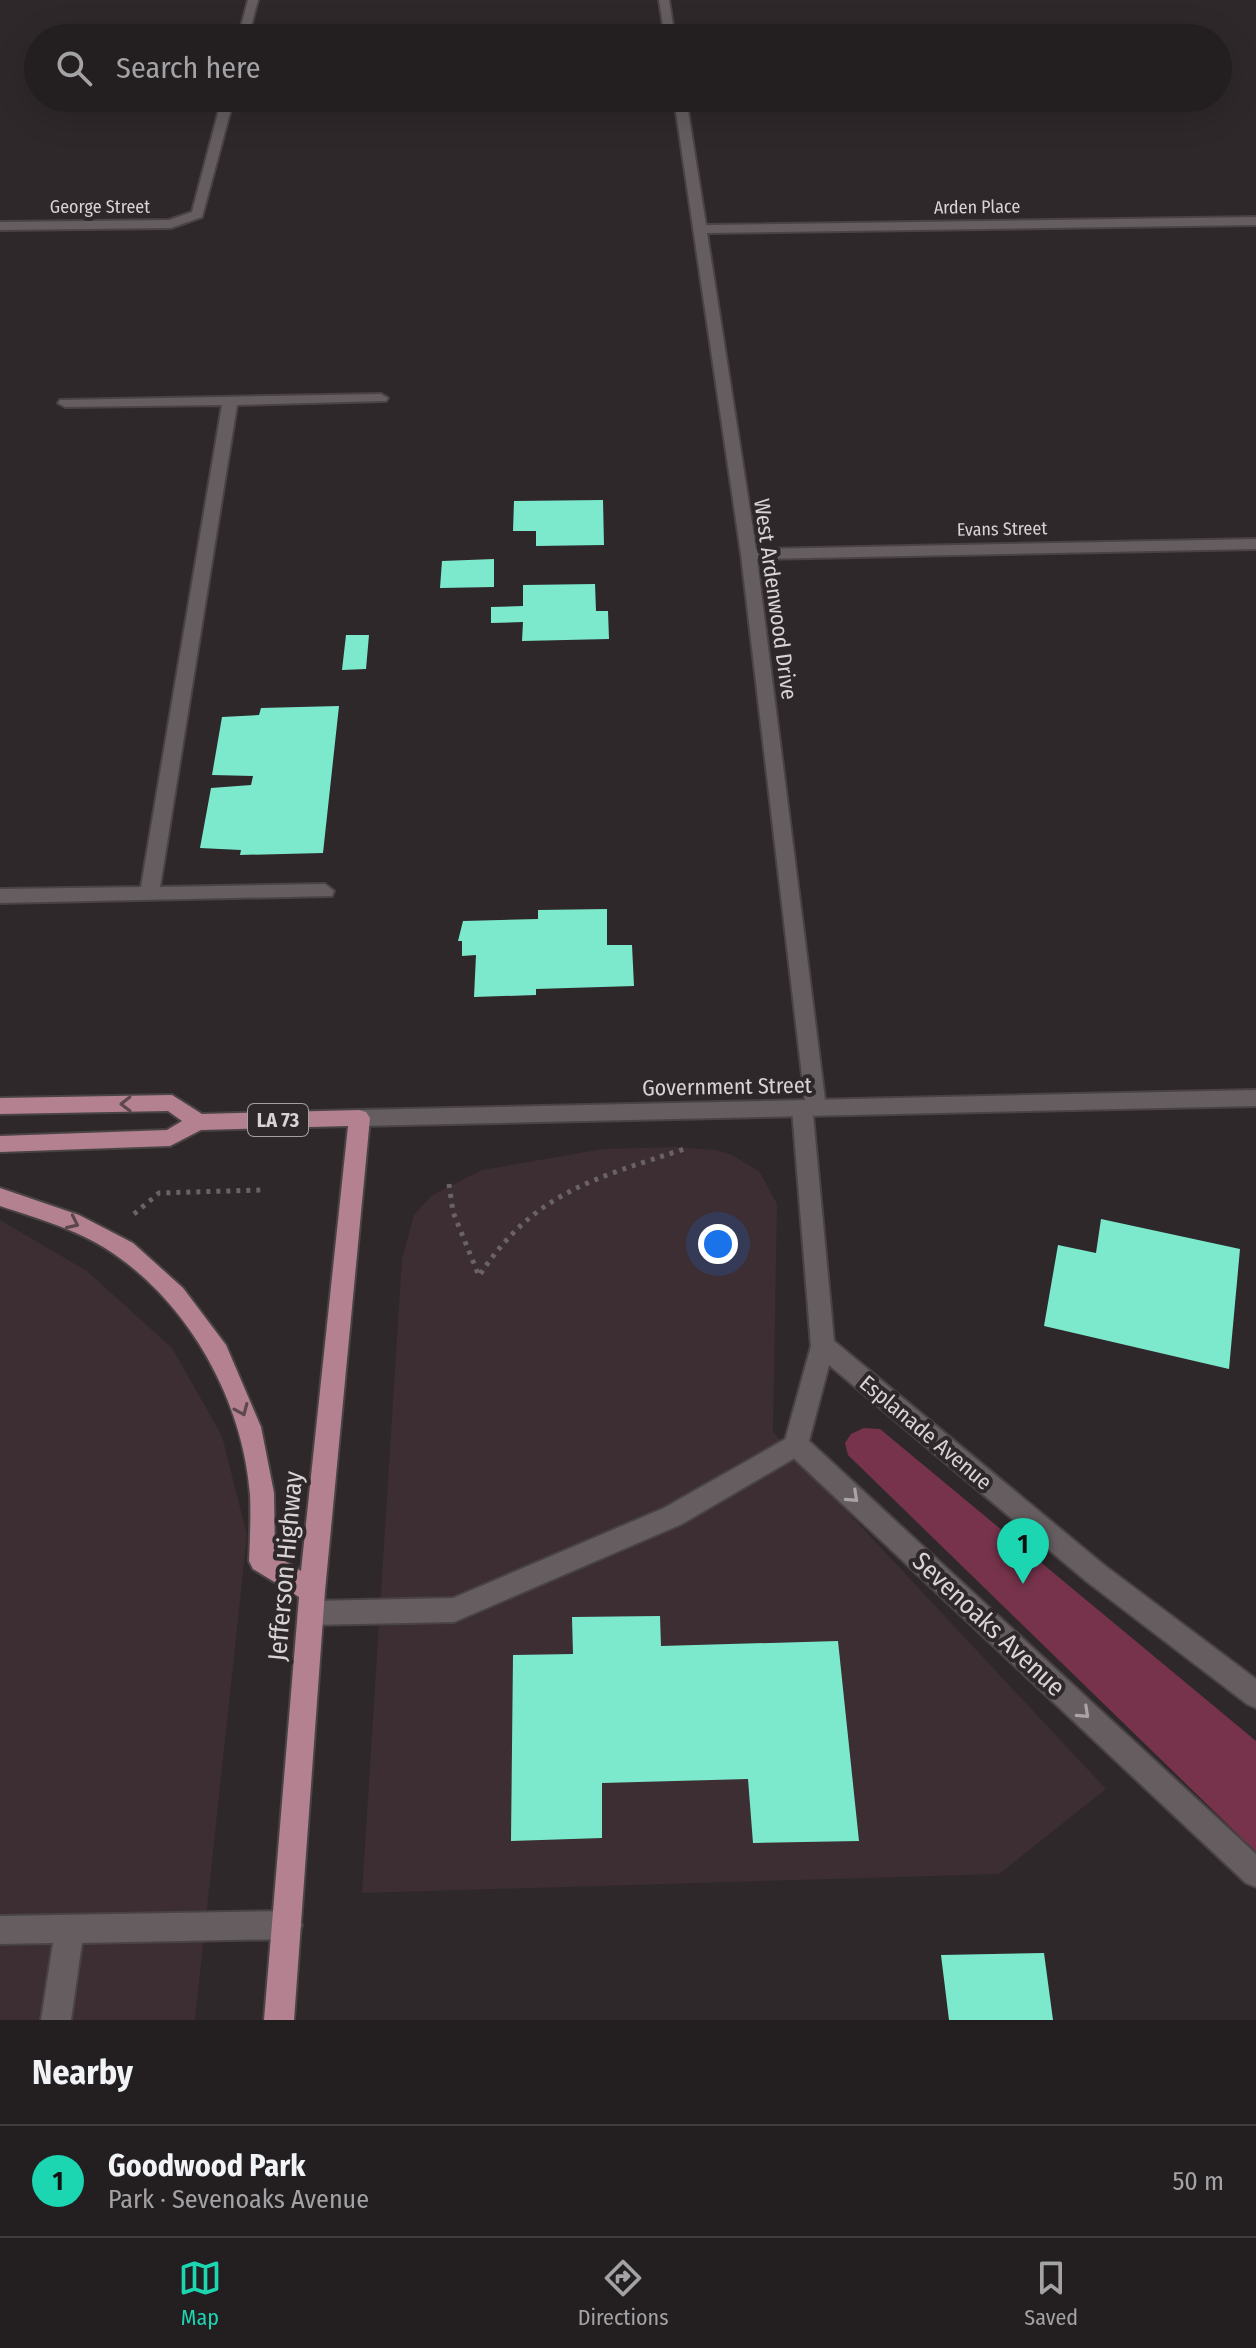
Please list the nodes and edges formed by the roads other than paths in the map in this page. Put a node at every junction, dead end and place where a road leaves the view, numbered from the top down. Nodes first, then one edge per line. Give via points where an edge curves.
1 (253, 0) edge
2 (664, 0) edge
3 (247, 24) edge
4 (668, 24) edge
5 (224, 112) edge
6 (682, 112) edge
7 (1256, 221) edge
8 (0, 226) edge
9 (698, 229) junction
10 (381, 398) dead end
11 (230, 401) junction
12 (65, 403) dead end
13 (1256, 544) edge
14 (749, 554) junction
15 (325, 891) dead end
16 (149, 894) junction
17 (0, 896) edge
18 (1256, 1098) edge
19 (0, 1106) edge
20 (809, 1108) junction
21 (359, 1118) junction
22 (198, 1122) junction
23 (0, 1144) edge
24 (0, 1197) edge
25 (823, 1346) junction
26 (796, 1444) junction
27 (311, 1602) junction
28 (1256, 1695) edge
29 (1256, 1873) edge
30 (288, 1925) junction
31 (70, 1929) junction
32 (0, 1930) edge
33 (56, 2020) edge
34 (279, 2020) edge

1 - 3 street
2 - 4 street
5 - 8 street, George Street via 198,214 171,224
6 - 9 street, West Ardenwood Drive
7 - 9 street, Arden Place
9 - 14 street, West Ardenwood Drive
10 - 11 street
11 - 12 street
11 - 16 street
13 - 14 street, Evans Street
14 - 20 street, West Ardenwood Drive
15 - 16 street
16 - 17 street
18 - 20 street, Government Street
22 -> 19 main road via 172,1103
20 - 21 street, Government Street
20 - 25 street
21 - 22 main road, Government Street / LA 73
21 - 27 main road, Jefferson Highway
22 - 23 main road, Government Street via 170,1138
24 -> 27 main road via 71,1221 125,1249 175,1295 218,1352 249,1427 262,1493 262,1561
25 - 26 street
25 - 28 street, Esplanade Avenue via 1095,1573
26 - 27 street via 673,1516 454,1610
26 -> 29 street, Sevenoaks Avenue
27 - 30 main road, Jefferson Highway
30 - 31 street
30 - 34 main road, Jefferson Highway
31 - 32 street
31 - 33 street

